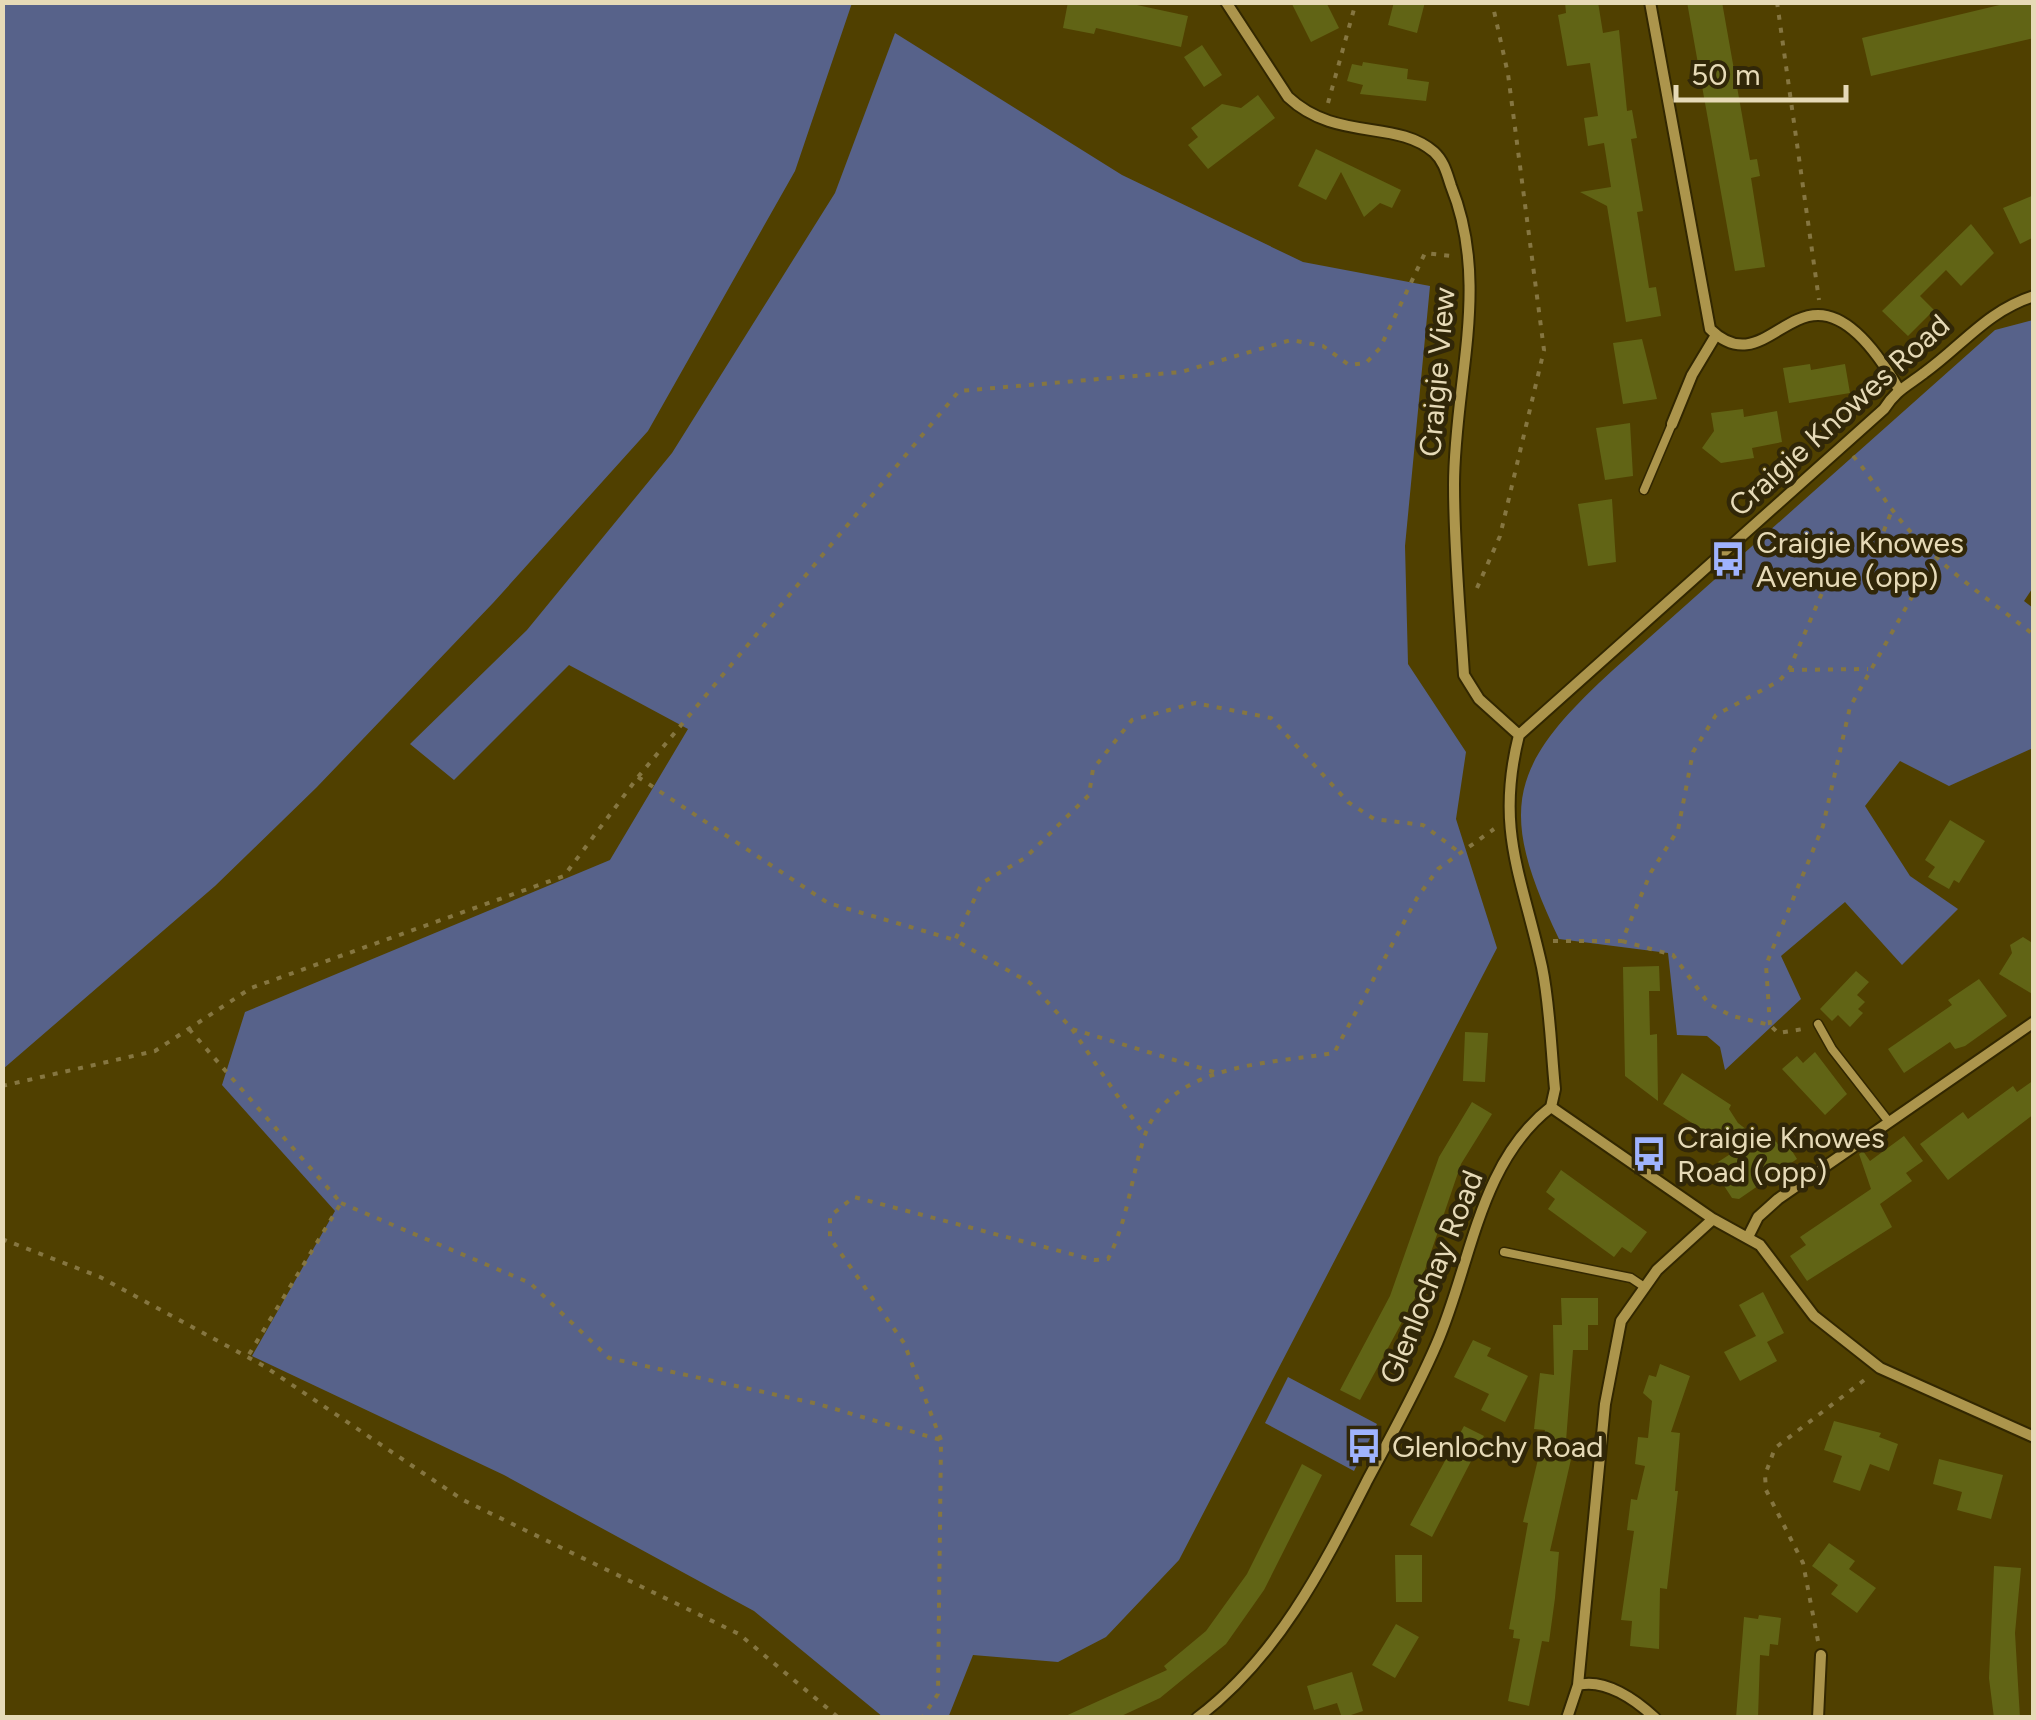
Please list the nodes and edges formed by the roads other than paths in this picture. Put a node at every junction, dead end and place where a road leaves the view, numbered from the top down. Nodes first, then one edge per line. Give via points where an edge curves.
1 (1226, 2) edge
2 (1650, 2) edge
3 (2034, 296) edge
4 (1716, 335) junction
5 (1898, 388) junction
6 (1672, 424) joint
7 (1644, 490) dead end
8 (1519, 734) junction
9 (2034, 1022) edge
10 (1818, 1024) dead end
11 (1550, 1107) junction
12 (1889, 1122) junction
13 (1714, 1220) junction
14 (1748, 1237) junction
15 (1504, 1252) dead end
16 (1643, 1286) junction
17 (2034, 1437) edge
18 (1820, 1655) road end
19 (1578, 1685) junction
20 (1197, 1718) edge
21 (1567, 1718) edge
22 (1655, 1718) edge
23 (1818, 1718) edge

1 - 8 street, Craigie View via 1288,98 1322,122 1412,139 1434,152 1466,224 1472,300 1454,482 1464,675 1479,699
2 - 4 street via 1706,318
3 - 5 street, Craigie Knowes Road via 1991,314
4 - 5 street via 1752,344 1802,319 1830,318 1863,341
4 - 6 street
5 - 8 street, Craigie Knowes Road via 1884,409
6 - 7 lane
8 - 11 street via 1507,797 1510,846 1536,944 1554,1074
9 - 12 street
10 - 12 lane
11 - 13 street
11 - 20 street, Glenlochay Road via 1497,1175 1438,1342 1319,1573 1268,1650
12 - 14 street via 1778,1199
13 - 14 street
13 - 16 street
14 - 17 street via 1814,1316 1880,1368
15 - 16 lane
16 - 19 street via 1621,1322 1611,1363
18 - 23 street
19 - 21 street
19 - 22 street via 1606,1687

